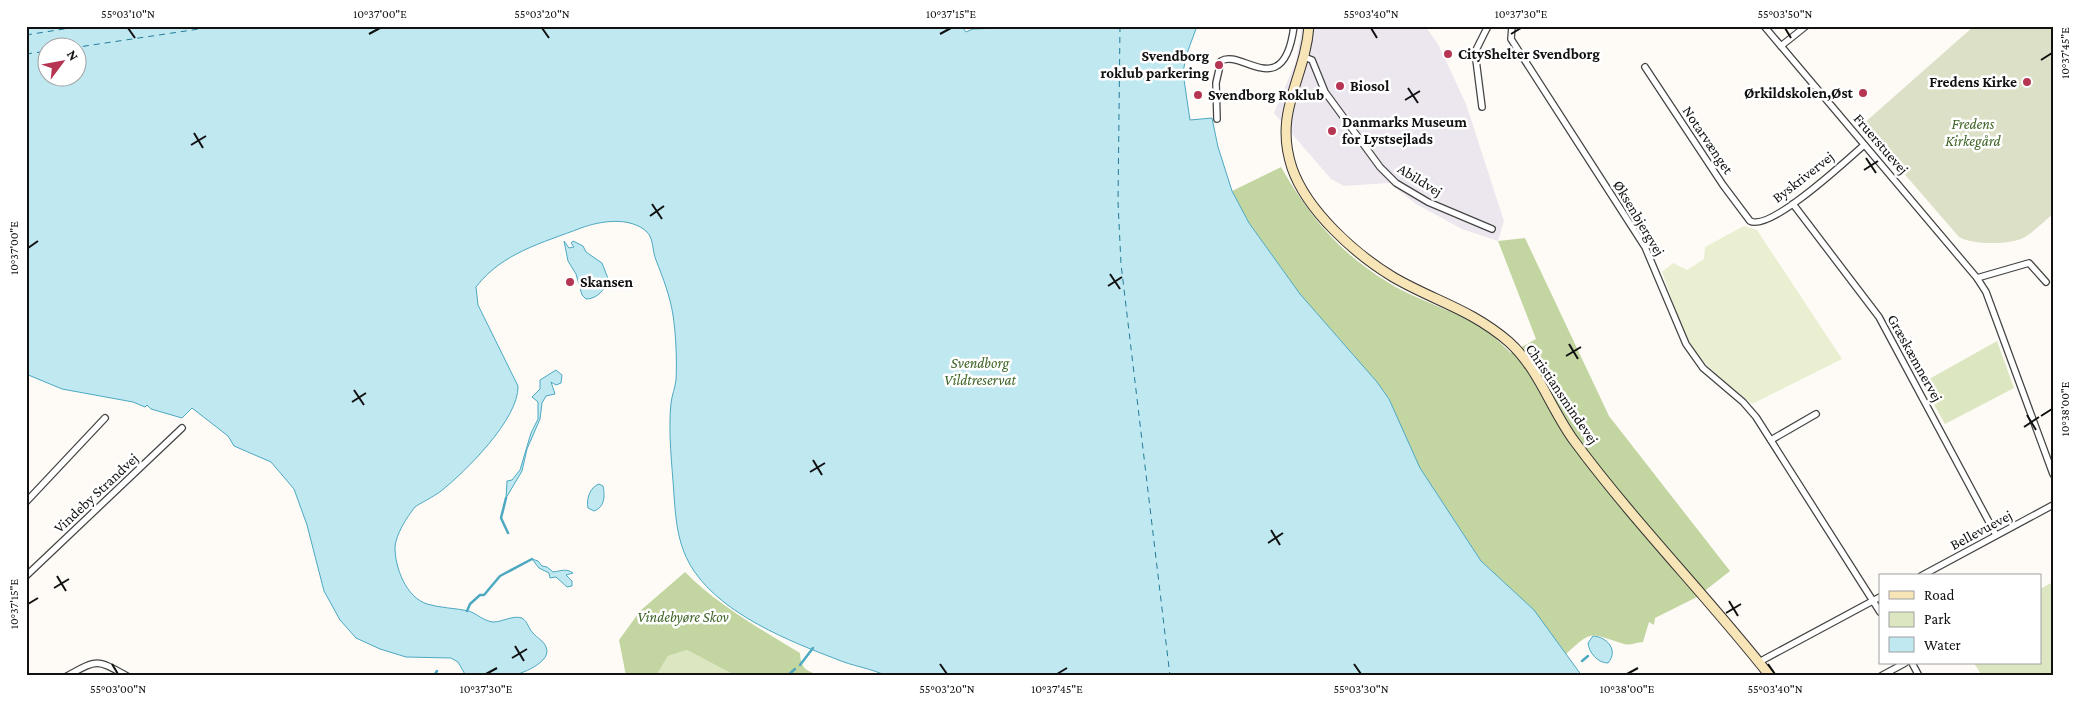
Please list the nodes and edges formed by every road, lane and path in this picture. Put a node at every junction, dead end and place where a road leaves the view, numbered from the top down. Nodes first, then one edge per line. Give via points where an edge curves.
1 (1294, 26) edge
2 (1309, 26) edge
3 (1488, 26) edge
4 (1512, 26) edge
5 (1764, 26) edge
6 (1806, 26) edge
7 (1781, 46) junction
8 (1304, 57) junction
9 (1645, 67) dead end
10 (1482, 107) dead end
11 (1217, 120) dead end
12 (1864, 145) junction
13 (1793, 204) junction
14 (1754, 224) joint
15 (1492, 229) dead end
16 (1977, 278) junction
17 (2046, 282) dead end
18 (1816, 414) dead end
19 (105, 418) dead end
20 (182, 428) dead end
21 (1771, 440) junction
22 (2053, 474) edge
23 (26, 502) edge
24 (2053, 505) edge
25 (1996, 535) junction
26 (1925, 574) edge
27 (26, 576) edge
28 (1879, 598) edge
29 (1873, 601) junction
30 (1879, 610) edge
31 (1760, 662) junction
32 (1903, 664) edge
33 (1913, 664) edge
34 (67, 676) edge
35 (127, 676) edge
36 (1770, 676) edge
37 (1881, 676) edge
38 (1919, 676) edge

1 - 11 street via 1289,50 1274,67 1256,69 1231,59 1221,61 1216,84
2 - 8 street, Christiansmindevej
3 - 10 street via 1474,52
4 - 21 street, Øksenbjergvej via 1511,39 1645,247 1686,344 1704,368 1757,417
5 - 7 street, Fruerstuevej
6 - 7 street
7 - 12 street, Fruerstuevej
8 - 15 street, Abildvej via 1312,60 1324,92 1380,167 1396,183 1428,202
8 - 31 street, Christiansmindevej via 1287,107 1285,140 1293,169 1314,205 1344,240 1363,256 1394,277 1474,315 1510,344 1527,362 1573,440
9 - 14 street, Notarvænget via 1723,185
12 - 13 street, Byskrivervej
12 - 16 street, Fruerstuevej
13 - 14 street, Byskrivervej
13 - 25 street, Græskæmnervej via 1879,317
16 - 17 street via 2029,263
16 - 22 street, Fruerstuevej via 1986,292
18 - 21 street
19 - 23 street
20 - 27 street, Vindeby Strandvej
21 - 29 street, Øksenbjergvej
24 - 25 street, Bellevuevej
25 - 26 street, Bellevuevej
28 - 29 street
29 - 30 street, Øksenbjergvej
29 - 31 street
31 - 36 street, Christiansmindevej
32 - 37 street
33 - 38 street
34 - 35 street via 93,662

